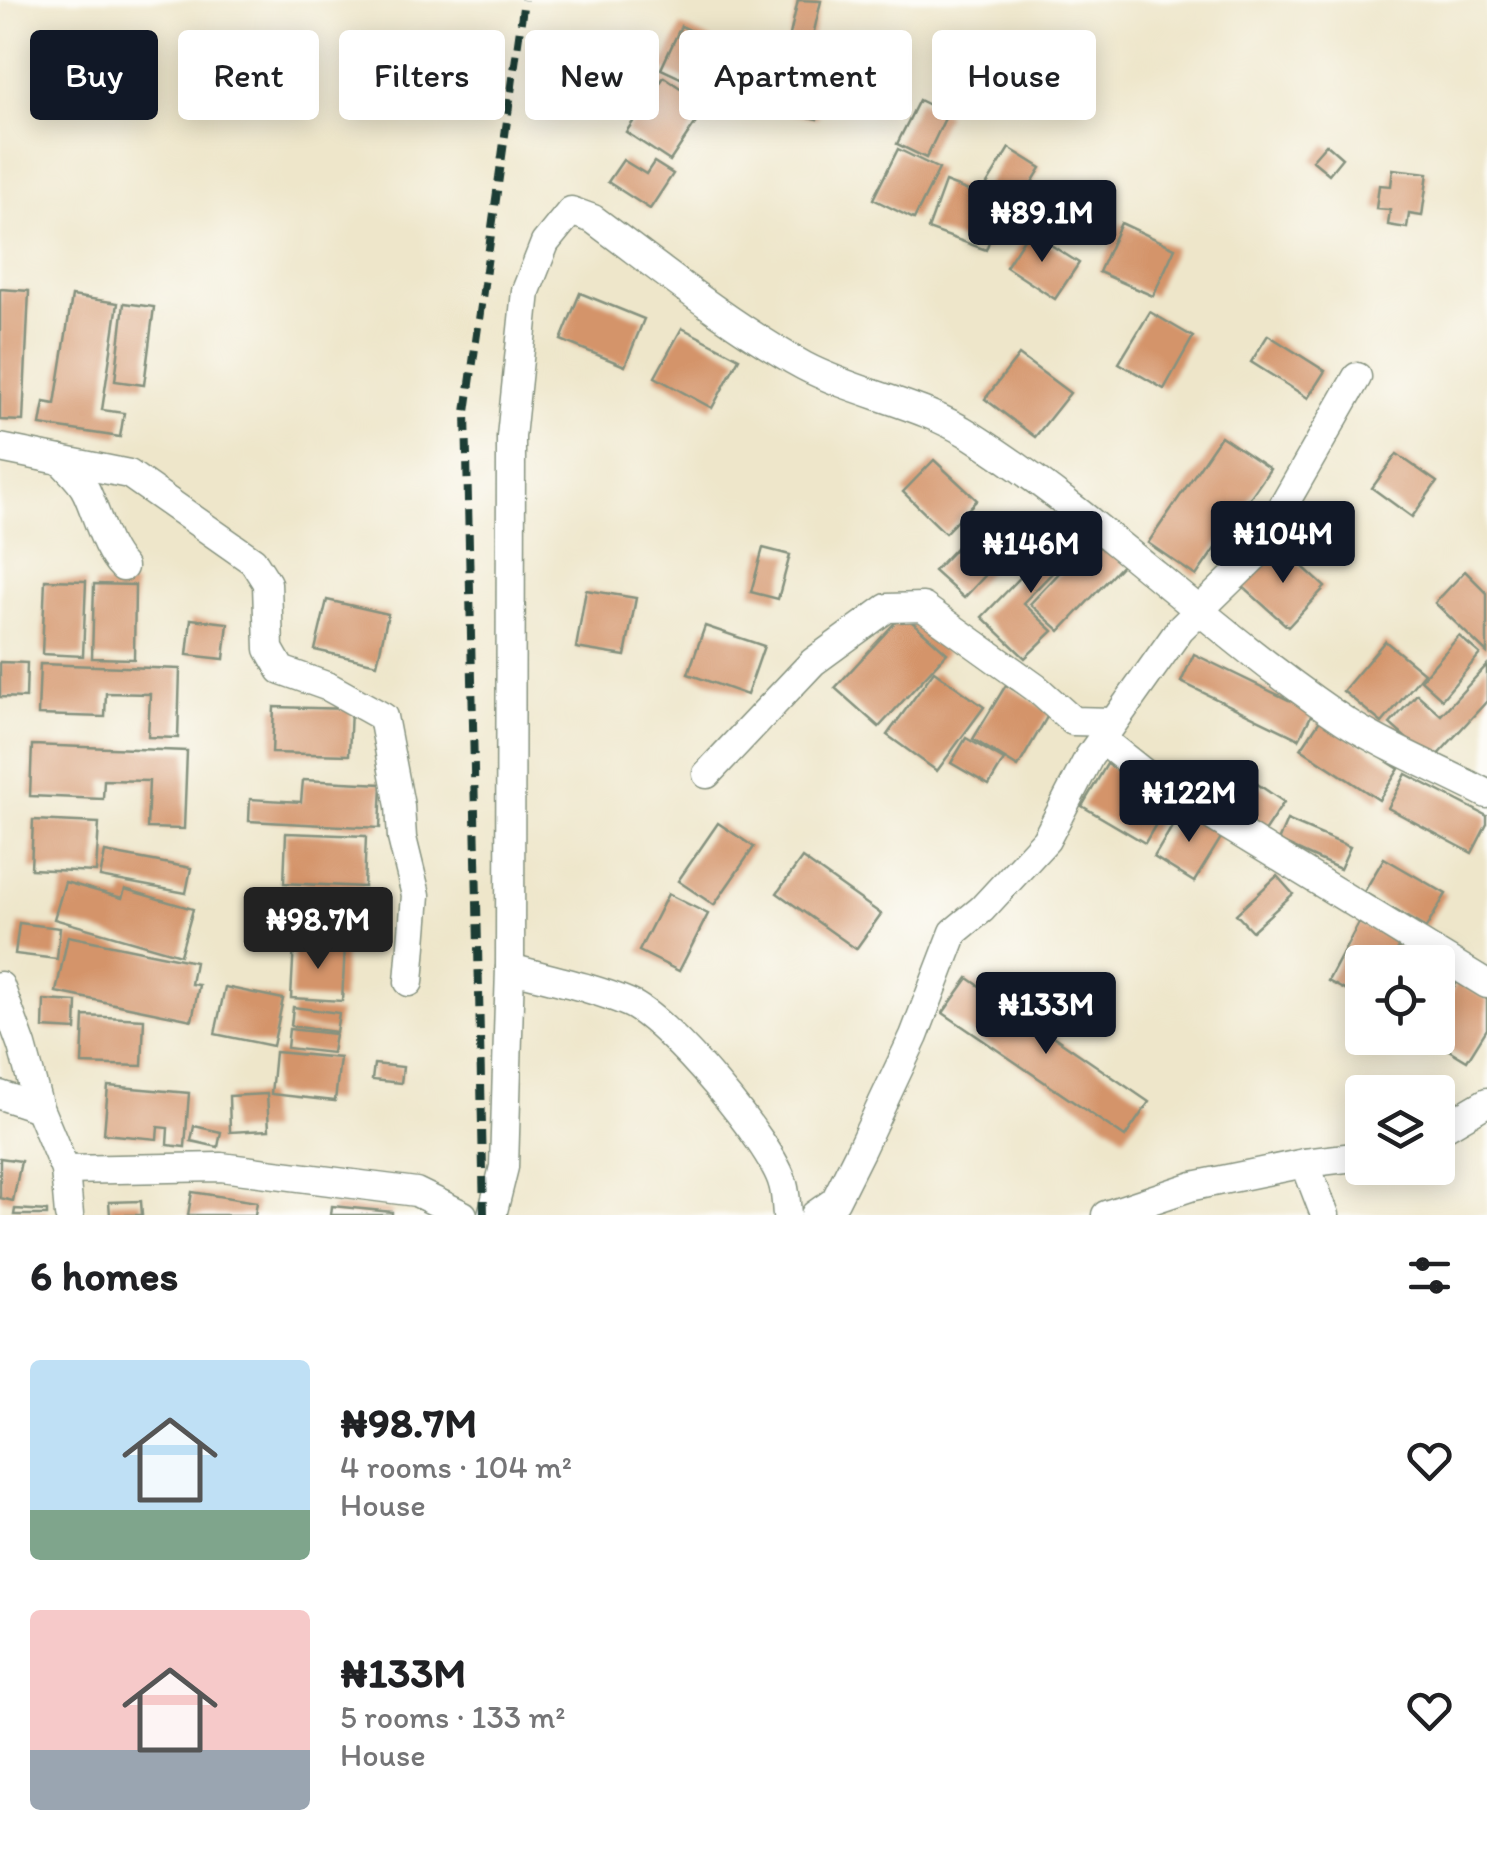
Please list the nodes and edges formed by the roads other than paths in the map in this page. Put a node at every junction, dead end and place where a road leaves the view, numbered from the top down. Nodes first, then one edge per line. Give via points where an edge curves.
1 (1357, 377) dead end
2 (0, 448) edge
3 (60, 460) junction
4 (123, 567) dead end
5 (1199, 611) junction
6 (1107, 730) junction
7 (707, 774) dead end
8 (1487, 794) edge
9 (510, 968) junction
10 (409, 982) dead end
11 (1487, 984) edge
12 (0, 986) edge
13 (0, 1095) edge
14 (1487, 1102) edge
15 (39, 1108) junction
16 (1455, 1121) edge
17 (1345, 1158) edge
18 (1305, 1164) junction
19 (65, 1170) junction
20 (418, 1204) edge
21 (69, 1215) edge
22 (463, 1215) edge
23 (492, 1215) edge
24 (788, 1215) edge
25 (816, 1215) edge
26 (1106, 1215) edge
27 (1325, 1215) edge

1 - 5 street via 1254,557
2 - 3 street
3 - 4 street via 86,489 110,554
3 - 10 street via 129,474 252,560 268,583 269,649 282,670 383,717 416,895
5 - 6 street
5 - 8 street via 1337,717
5 - 9 street via 970,435 808,368 726,320 593,219 571,211 545,243 526,290 511,437
6 - 7 street via 1073,721 924,607 888,608 813,662
6 - 11 street via 1150,778
6 - 25 street via 1046,840 954,932 860,1151 834,1200
9 - 23 street via 504,1167
9 - 24 street via 632,1004 674,1039 765,1149 783,1182
12 - 15 street
13 - 15 street
14 - 16 street
15 - 19 street
17 - 18 street
18 - 26 street via 1193,1186
18 - 27 street
19 - 20 street via 221,1167
19 - 21 street
20 - 22 street

